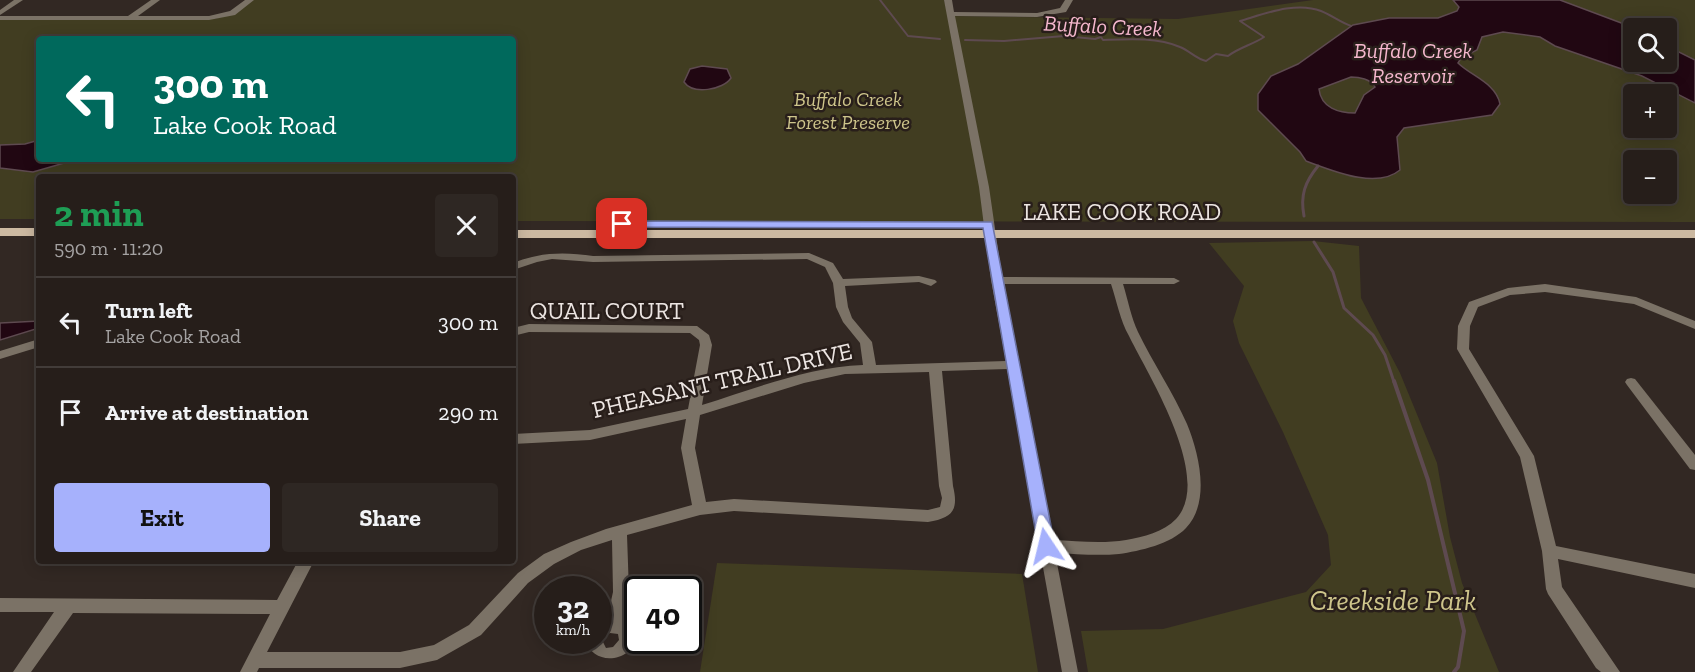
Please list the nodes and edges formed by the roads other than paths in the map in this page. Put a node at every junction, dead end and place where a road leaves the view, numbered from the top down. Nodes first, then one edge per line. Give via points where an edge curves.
1 (19, 0) edge
2 (156, 0) edge
3 (250, 0) edge
4 (948, 0) edge
5 (1069, 0) edge
6 (0, 14) edge
7 (951, 15) junction
8 (0, 18) edge
9 (129, 18) junction
10 (0, 223) edge
11 (36, 223) edge
12 (516, 224) edge
13 (1695, 225) edge
14 (988, 230) junction
15 (0, 232) edge
16 (36, 232) edge
17 (516, 234) edge
18 (1695, 234) edge
19 (516, 266) edge
20 (997, 280) junction
21 (1174, 280) dead end
22 (1116, 281) junction
23 (932, 282) dead end
24 (839, 284) junction
25 (1695, 325) edge
26 (516, 331) edge
27 (36, 344) edge
28 (0, 355) edge
29 (1013, 365) junction
30 (870, 368) junction
31 (935, 368) junction
32 (1631, 382) dead end
33 (696, 412) junction
34 (516, 439) edge
35 (1695, 465) edge
36 (700, 509) junction
37 (619, 533) junction
38 (1046, 546) junction
39 (1550, 551) junction
40 (304, 564) edge
41 (1695, 581) edge
42 (0, 605) edge
43 (69, 605) junction
44 (281, 607) junction
45 (612, 614) edge
46 (612, 628) edge
47 (599, 654) edge
48 (251, 666) edge
49 (21, 672) edge
50 (1070, 672) edge
51 (1612, 672) edge

1 - 6 street
2 - 9 street
3 - 9 street via 232,13 216,18
4 - 7 street
5 - 7 street via 1064,10 1037,15
7 - 14 street via 984,187
8 - 9 street
10 - 11 main road
12 - 14 main road, LAKE COOK ROAD
13 - 14 main road, LAKE COOK ROAD
14 - 17 main road, LAKE COOK ROAD
14 - 18 main road, LAKE COOK ROAD
14 - 20 street
15 - 16 main road
19 - 24 street via 546,255 593,259 809,256 829,265
20 - 22 street
20 - 29 street
21 - 22 street
22 - 38 street via 1134,335 1178,417 1195,488 1185,520 1162,537 1127,547
23 - 24 street via 919,279
24 - 30 street via 847,319 867,342
25 - 39 street via 1636,302 1545,288 1508,292 1473,305 1464,326 1463,349 1527,456
26 - 33 street, QUAIL COURT via 529,328 693,329 701,334 706,345
27 - 28 street
29 - 31 street, PHEASANT TRAIL DRIVE
29 - 38 street
30 - 31 street, PHEASANT TRAIL DRIVE
30 - 33 street, PHEASANT TRAIL DRIVE via 803,379
31 - 36 street via 949,498 946,510 940,514 734,505
32 - 35 street
33 - 34 street, PHEASANT TRAIL DRIVE via 590,435
33 - 36 street via 688,448
36 - 37 street
37 - 45 street via 621,592
37 - 48 street via 576,546 536,568 475,630 437,652 400,660
38 - 50 street
39 - 41 street
39 - 51 street via 1554,589
40 - 44 street
42 - 43 street
43 - 44 street
43 - 49 street
44 - 48 street
46 - 47 street via 624,628 628,642 610,656

